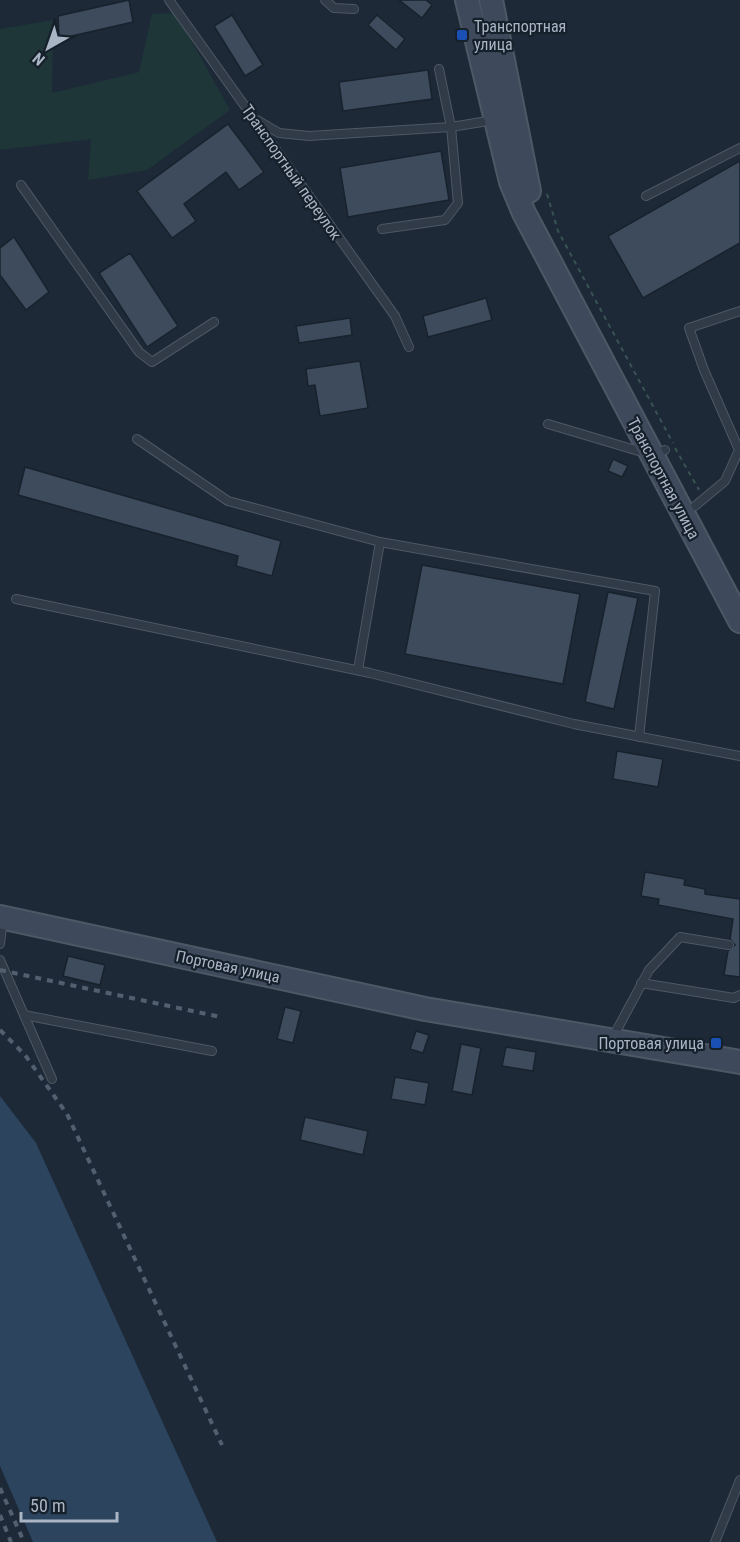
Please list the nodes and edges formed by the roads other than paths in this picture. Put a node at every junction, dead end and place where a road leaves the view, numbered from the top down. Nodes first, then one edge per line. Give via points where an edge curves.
1 (170, 0) edge
2 (325, 0) edge
3 (467, 0) edge
4 (490, 0) edge
5 (354, 9) dead end
6 (439, 69) dead end
7 (253, 117) junction
8 (495, 120) junction
9 (451, 126) junction
10 (740, 148) edge
11 (21, 184) dead end
12 (646, 196) dead end
13 (382, 229) dead end
14 (740, 311) edge
15 (214, 322) dead end
16 (409, 347) dead end
17 (548, 424) dead end
18 (137, 439) dead end
19 (658, 453) junction
20 (699, 502) junction
21 (381, 542) junction
22 (740, 590) edge
23 (16, 599) dead end
24 (740, 621) edge
25 (358, 670) junction
26 (639, 737) junction
27 (740, 756) edge
28 (2, 917) edge
29 (0, 945) edge
30 (729, 945) dead end
31 (0, 960) edge
32 (641, 983) junction
33 (740, 995) edge
34 (24, 1015) junction
35 (612, 1040) junction
36 (213, 1051) dead end
37 (740, 1062) edge
38 (52, 1079) dead end
39 (740, 1480) edge
40 (715, 1542) edge

1 - 7 lane, Транспортный переулок
2 - 5 lane via 334,8
3 - 8 main road, Транспортная улица
4 - 19 main road, Транспортная улица via 530,193
6 - 9 lane
7 - 9 lane via 279,133 309,136
7 - 16 lane, Транспортный переулок via 395,316
8 - 9 lane
8 - 19 main road, Транспортная улица via 511,182 524,213
9 - 13 lane via 458,203 445,220
10 - 12 lane
11 - 15 lane via 139,352 152,362
14 - 20 lane via 689,328 739,450 725,482
17 - 19 lane
18 - 21 lane via 228,501
19 - 20 main road, Транспортная улица
19 - 24 main road, Транспортная улица
20 - 22 main road, Транспортная улица
21 - 25 lane
21 - 26 lane via 655,591
23 - 25 lane
25 - 26 lane
26 - 27 lane
28 - 29 lane
28 - 35 main road, Портовая улица via 425,1009
30 - 32 lane via 680,937
31 - 34 lane
32 - 33 lane via 734,998
32 - 35 lane
34 - 36 lane
34 - 38 lane
35 - 37 main road, Портовая улица
39 - 40 lane

